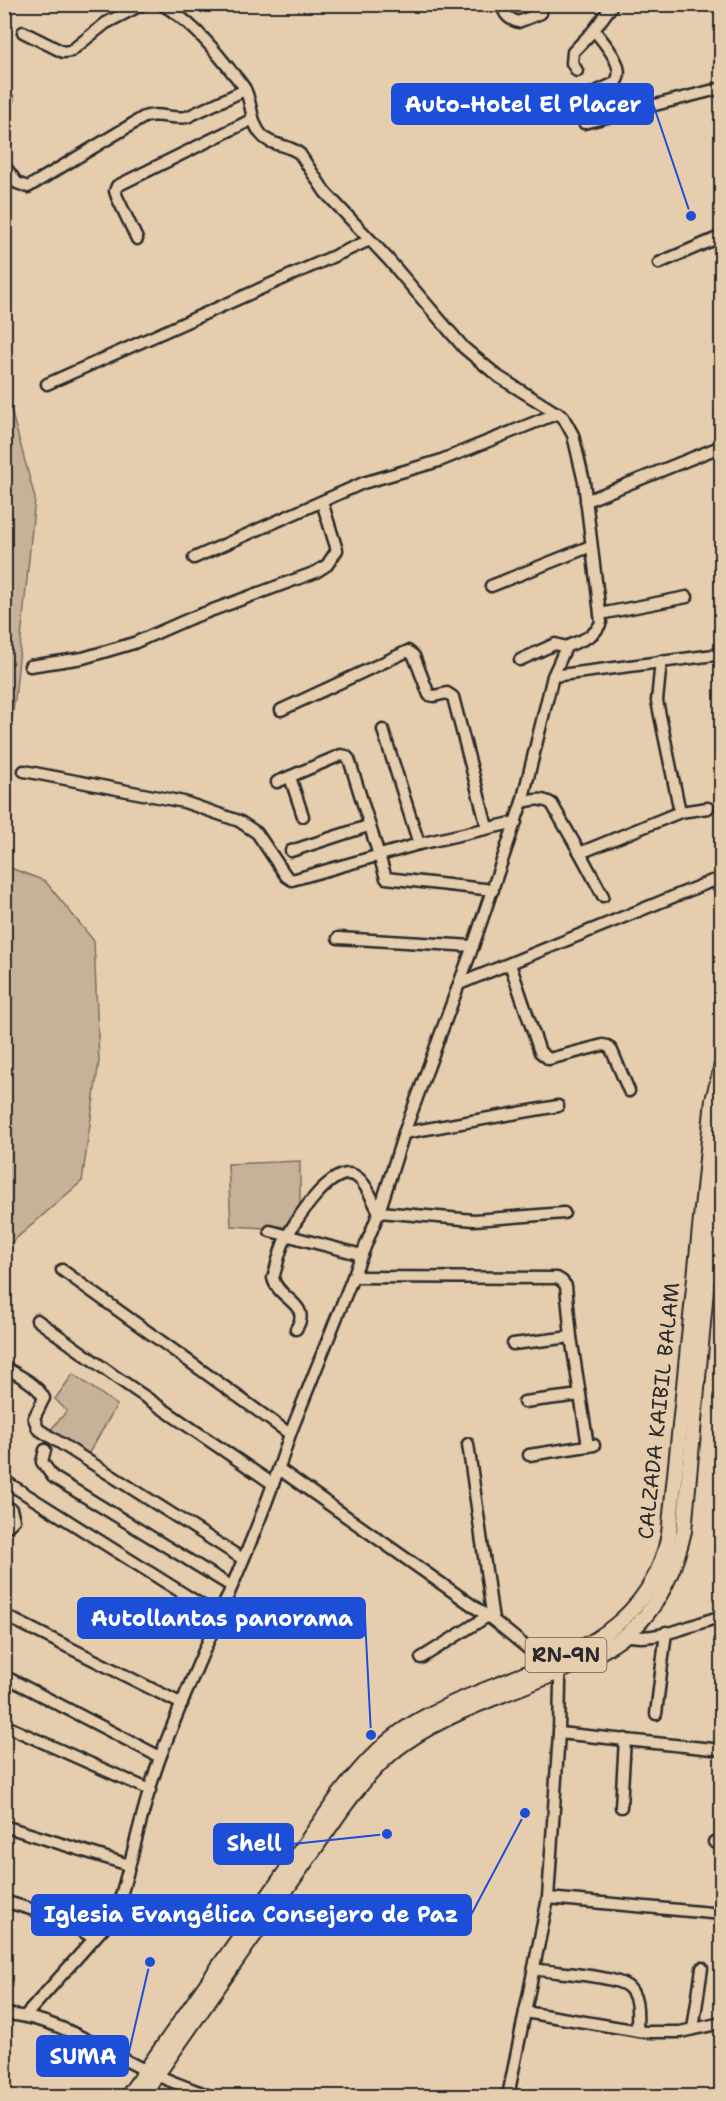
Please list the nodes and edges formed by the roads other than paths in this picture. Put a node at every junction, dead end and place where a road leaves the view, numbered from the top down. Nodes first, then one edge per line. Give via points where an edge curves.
1 (143, 4) edge
2 (161, 4) edge
3 (502, 4) edge
4 (606, 7) edge
5 (541, 13) dead end
6 (594, 30) junction
7 (23, 32) dead end
8 (577, 71) dead end
9 (722, 88) edge
10 (245, 90) junction
11 (558, 109) dead end
12 (253, 119) junction
13 (584, 123) dead end
14 (4, 165) edge
15 (722, 236) edge
16 (137, 239) dead end
17 (370, 240) junction
18 (659, 263) dead end
19 (47, 384) dead end
20 (558, 413) junction
21 (722, 446) edge
22 (586, 501) junction
23 (322, 502) junction
24 (591, 546) junction
25 (194, 558) dead end
26 (492, 586) dead end
27 (687, 597) dead end
28 (600, 614) junction
29 (566, 647) junction
30 (721, 655) edge
31 (520, 660) dead end
32 (661, 661) junction
33 (30, 666) dead end
34 (553, 676) junction
35 (281, 710) dead end
36 (383, 730) dead end
37 (24, 771) dead end
38 (290, 777) junction
39 (277, 782) dead end
40 (522, 802) junction
41 (708, 808) dead end
42 (680, 812) junction
43 (303, 816) dead end
44 (516, 822) junction
45 (368, 826) junction
46 (487, 827) junction
47 (419, 844) junction
48 (291, 852) dead end
49 (580, 853) junction
50 (378, 855) junction
51 (493, 890) junction
52 (722, 893) edge
53 (603, 896) dead end
54 (338, 938) dead end
55 (473, 946) junction
56 (510, 964) junction
57 (459, 984) junction
58 (722, 1065) edge
59 (629, 1091) dead end
60 (558, 1106) dead end
61 (722, 1115) edge
62 (404, 1133) junction
63 (379, 1212) junction
64 (564, 1213) dead end
65 (716, 1230) edge
66 (270, 1231) dead end
67 (288, 1236) junction
68 (362, 1255) junction
69 (62, 1270) dead end
70 (353, 1276) junction
71 (37, 1320) dead end
72 (296, 1329) dead end
73 (571, 1337) junction
74 (513, 1344) dead end
75 (4, 1367) edge
76 (580, 1395) junction
77 (524, 1402) dead end
78 (290, 1434) junction
79 (468, 1444) dead end
80 (45, 1450) dead end
81 (529, 1455) dead end
82 (279, 1469) junction
83 (8, 1483) dead end
84 (273, 1484) junction
85 (4, 1505) edge
86 (4, 1526) edge
87 (243, 1559) junction
88 (231, 1586) junction
89 (4, 1615) edge
90 (219, 1616) junction
91 (722, 1616) edge
92 (490, 1618) junction
93 (666, 1632) junction
94 (626, 1635) junction
95 (421, 1658) dead end
96 (553, 1668) junction
97 (4, 1676) edge
98 (182, 1704) junction
99 (656, 1714) dead end
100 (4, 1725) edge
101 (559, 1733) junction
102 (625, 1739) junction
103 (722, 1750) edge
104 (160, 1757) junction
105 (150, 1790) junction
106 (621, 1807) dead end
107 (4, 1826) edge
108 (129, 1865) junction
109 (548, 1898) junction
110 (4, 1900) edge
111 (722, 1914) edge
112 (94, 1938) junction
113 (702, 1968) dead end
114 (534, 1969) junction
115 (525, 2012) junction
116 (4, 2014) edge
117 (26, 2015) junction
118 (722, 2023) edge
119 (693, 2029) junction
120 (637, 2031) junction
121 (152, 2073) junction
122 (128, 2097) edge
123 (142, 2097) edge
124 (210, 2097) edge
125 (508, 2097) edge

1 - 7 street via 106,24 71,51 63,52
2 - 10 street via 180,15 208,42
3 - 5 street via 509,19 518,22
4 - 6 street
6 - 8 street via 573,52 572,63
6 - 11 street via 616,63 620,78
9 - 13 street
10 - 12 street
10 - 14 street via 181,119 144,117 28,187 17,183
12 - 16 street via 117,186 117,197
12 - 17 street via 269,142 300,154 325,192
15 - 18 street
17 - 19 street
17 - 20 street via 464,348 499,377
20 - 22 street via 573,435
20 - 23 street via 439,461 363,483
21 - 22 street
22 - 24 street
23 - 25 street
23 - 33 street via 337,550 327,565 316,572 191,618 134,644 83,658
24 - 26 street
24 - 28 street
27 - 28 street
28 - 29 street via 601,622 593,635
29 - 31 street via 555,644
29 - 34 street
30 - 32 street
32 - 34 street
32 - 42 street via 657,701
34 - 40 street
35 - 46 street via 408,651 414,656 429,695 447,693 453,697
36 - 47 street
37 - 50 street via 184,802 239,821 257,833 292,880
38 - 39 street
38 - 43 street
38 - 45 street via 346,756
40 - 44 street
40 - 49 street via 539,799 552,804
41 - 42 street
42 - 49 street
44 - 46 street
44 - 51 street
45 - 48 street
45 - 50 street
46 - 47 street
47 - 50 street
49 - 53 street
50 - 51 street via 389,879
51 - 55 street
52 - 56 street via 712,881
54 - 55 street
55 - 57 street
56 - 57 street
56 - 59 street via 545,1058 608,1046
57 - 62 street
58 - 96 main road, CALZADA KAIBIL BALAM / RN-9N via 713,1100 664,1556 648,1591 623,1619
60 - 62 street
61 - 65 main road, CALZADA KAIBIL BALAM / RN-9N
62 - 63 street
63 - 64 street via 474,1220
63 - 67 street via 363,1182 350,1173 342,1175 327,1183 309,1203
63 - 68 street
65 - 94 main road, CALZADA KAIBIL BALAM / RN-9N via 684,1531 662,1593
66 - 67 street
67 - 68 street
67 - 72 street via 273,1278 278,1289 302,1314
68 - 70 street
69 - 78 street
70 - 73 street via 557,1278 566,1286
70 - 78 street
71 - 84 street
73 - 74 street
73 - 76 street
75 - 87 street via 42,1394 44,1398 34,1418 38,1429
76 - 77 street
76 - 81 street via 592,1446
78 - 82 street
79 - 92 street
80 - 88 street via 42,1462 53,1477
82 - 84 street
82 - 92 street
83 - 90 street
84 - 87 street
85 - 86 street via 11,1509 14,1520
87 - 88 street
88 - 90 street
89 - 98 street
90 - 98 street
91 - 93 street
92 - 95 street
92 - 96 street
93 - 94 street via 642,1638
93 - 99 street
94 - 96 main road, CALZADA KAIBIL BALAM / RN-9N via 595,1655
96 - 101 street via 560,1683
96 - 121 main road, CALZADA KAIBIL BALAM / RN-9N via 426,1730 399,1746 375,1768
97 - 104 street
98 - 104 street
100 - 105 street
101 - 102 street
101 - 109 street
102 - 103 street
102 - 106 street
104 - 105 street
105 - 108 street
107 - 108 street
108 - 112 street via 116,1912
109 - 111 street
109 - 114 street
110 - 112 street via 57,1917
112 - 117 street
113 - 119 street
114 - 115 street
114 - 120 street via 601,1978 628,1987 637,2008
115 - 120 street
115 - 125 street
116 - 117 street
117 - 121 street via 59,2025
118 - 119 street
119 - 120 street via 666,2033
121 - 122 main road, CALZADA KAIBIL BALAM / RN-9N
121 - 123 main road, CALZADA KAIBIL BALAM / RN-9N
121 - 124 street

